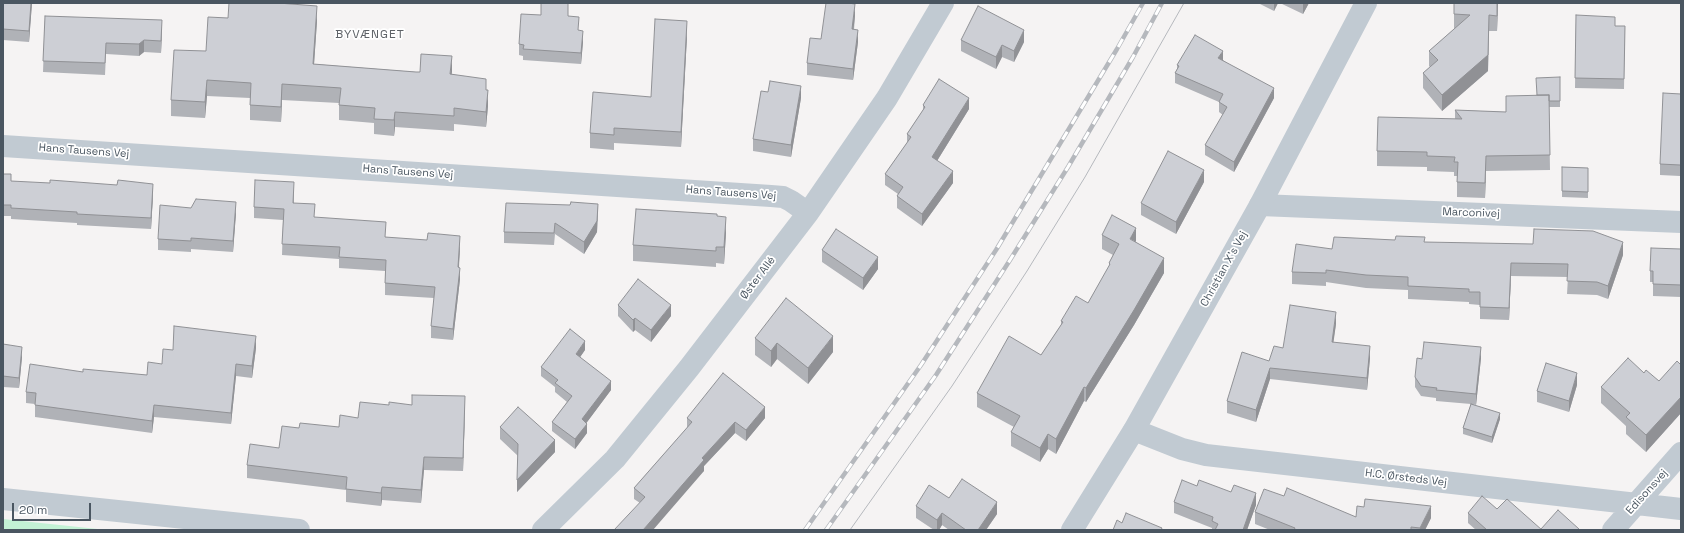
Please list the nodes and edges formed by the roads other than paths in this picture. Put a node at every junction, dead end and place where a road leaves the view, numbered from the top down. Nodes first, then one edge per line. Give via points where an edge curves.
1 (943, 3) edge
2 (1366, 3) edge
3 (3, 146) edge
4 (1260, 205) junction
5 (808, 213) junction
6 (1681, 222) edge
7 (1134, 430) junction
8 (1681, 453) edge
9 (3, 499) edge
10 (1635, 504) junction
11 (1681, 509) edge
12 (299, 530) edge
13 (543, 530) edge
14 (1072, 530) edge
15 (1613, 530) edge

1 - 5 street, Øster Allé via 887,98
2 - 4 street, Christian X's Vej
3 - 5 street, Hans Tausens Vej via 771,196 783,197
4 - 6 street, Marconivej
4 - 7 street, Christian X's Vej
5 - 13 street, Øster Allé via 689,368 615,459
7 - 10 street, H.C. Ørsteds Vej via 1182,449 1206,455
7 - 14 street, Christian X's Vej
8 - 10 street, Edisonsvej
9 - 12 street
10 - 11 street, H.C. Ørsteds Vej
10 - 15 street, Edisonsvej

